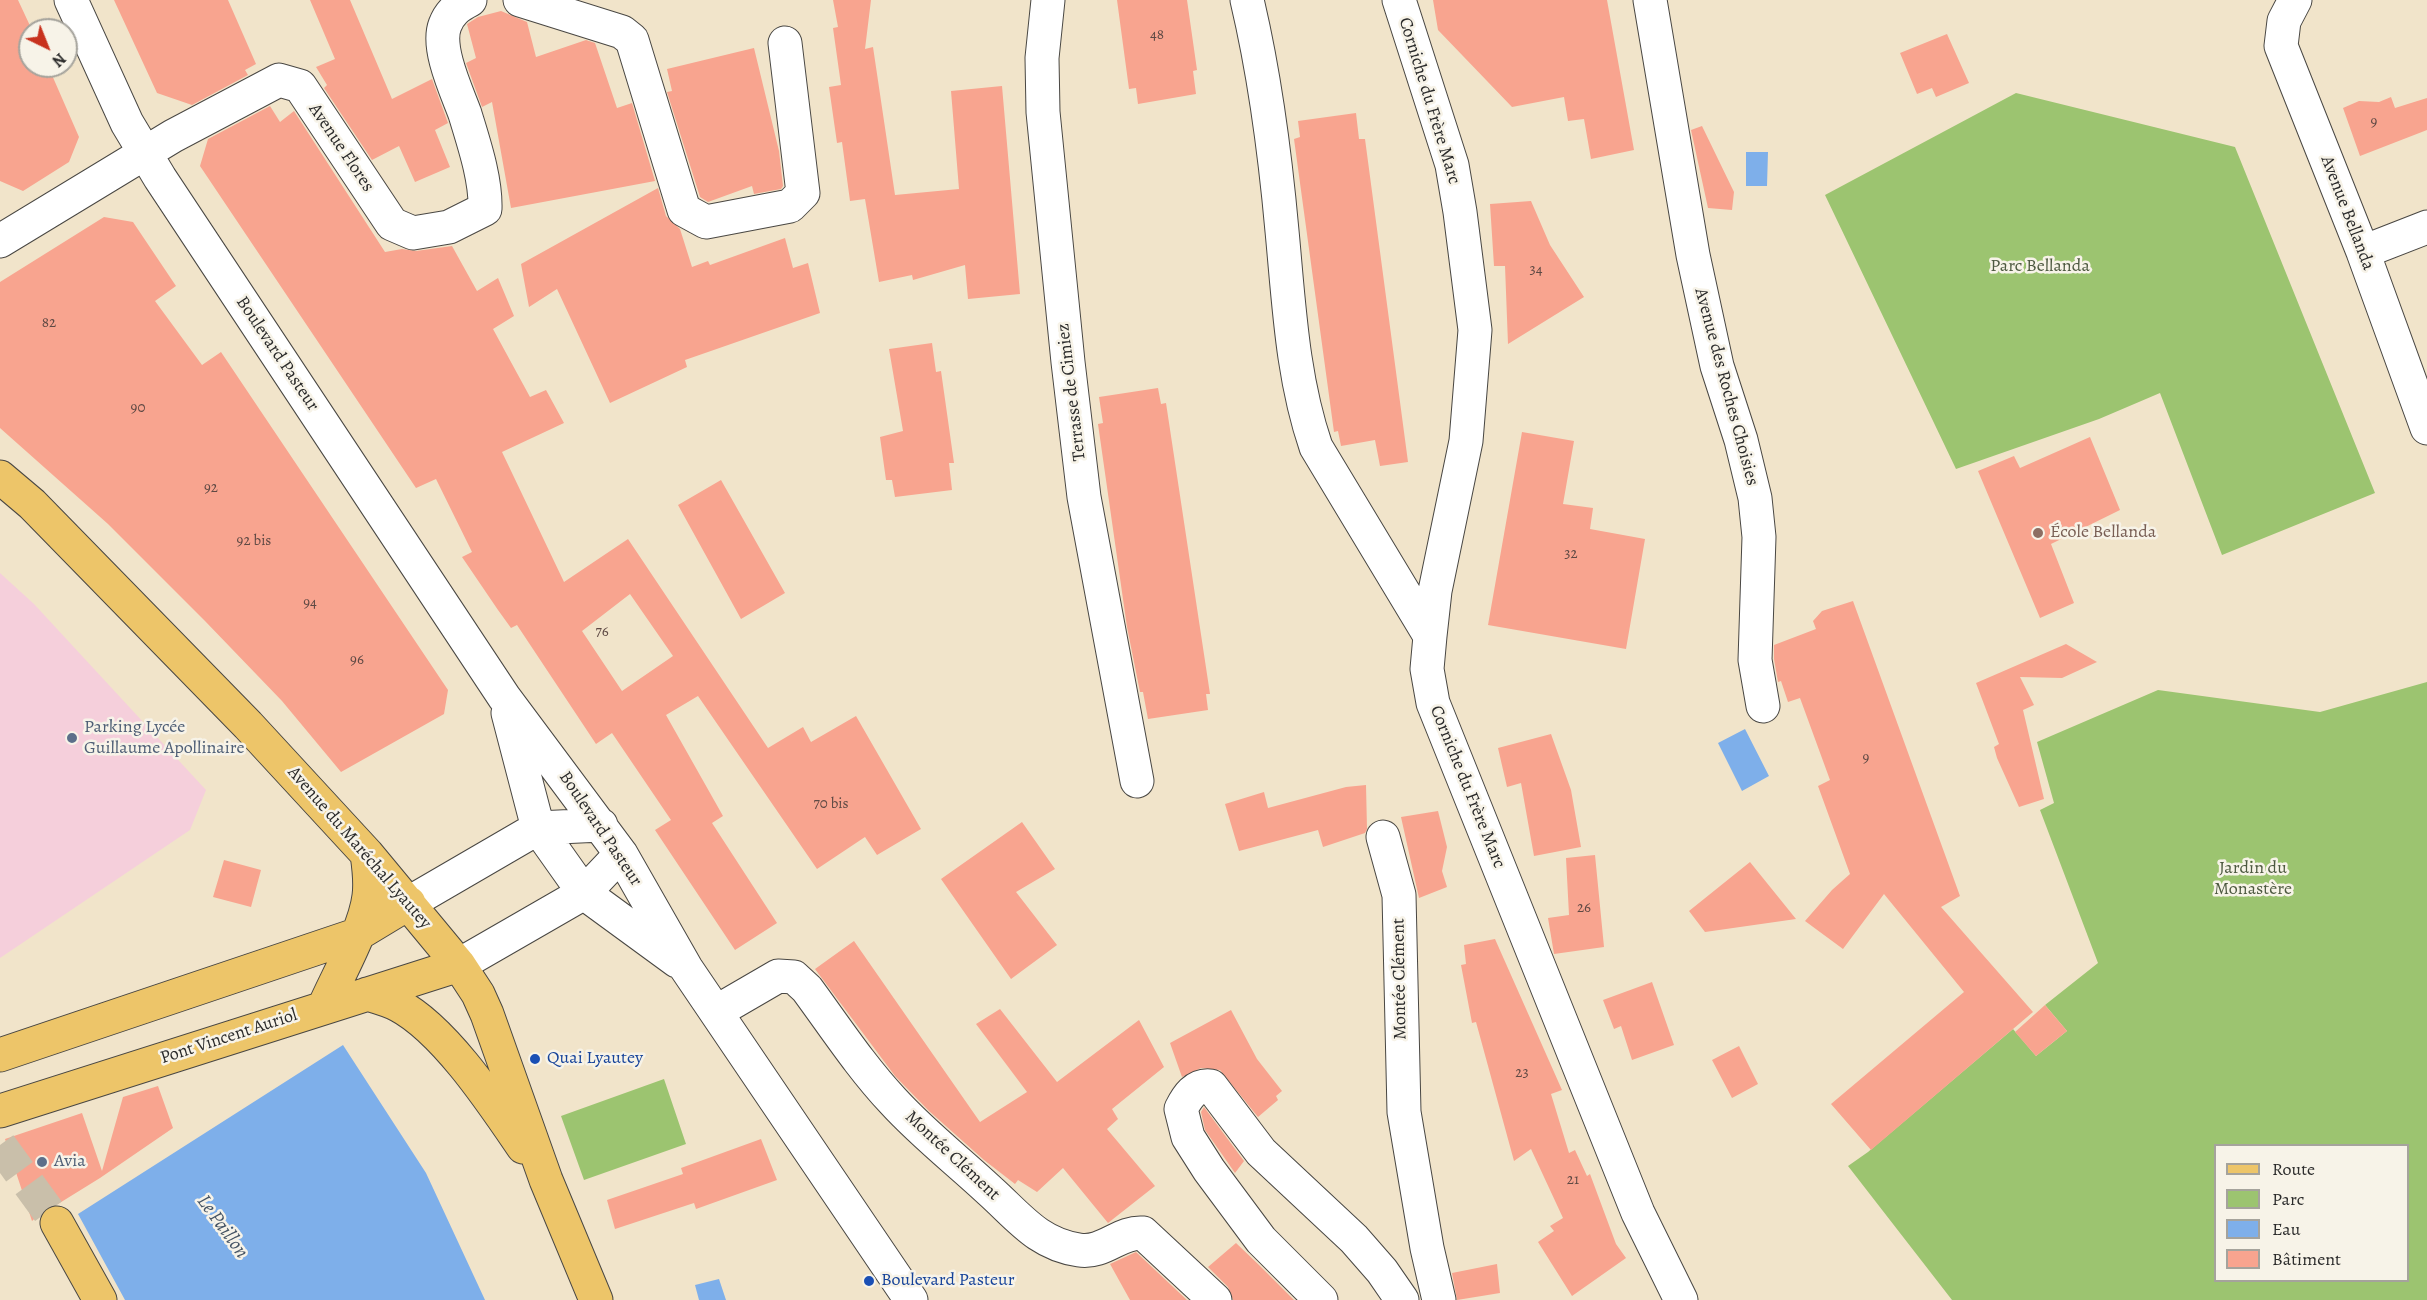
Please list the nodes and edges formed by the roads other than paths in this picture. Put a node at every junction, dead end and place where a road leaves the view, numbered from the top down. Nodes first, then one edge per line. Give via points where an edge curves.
1 (70, 0) edge
2 (470, 0) edge
3 (520, 0) edge
4 (1048, 0) edge
5 (1247, 0) edge
6 (1398, 0) edge
7 (1650, 0) edge
8 (2295, 0) edge
9 (785, 43) dead end
10 (144, 153) junction
11 (2427, 227) edge
12 (0, 241) edge
13 (2363, 252) junction
14 (2427, 428) edge
15 (0, 477) edge
16 (1430, 636) junction
17 (504, 697) junction
18 (1763, 706) dead end
19 (1137, 781) dead end
20 (601, 825) junction
21 (538, 828) junction
22 (1383, 837) dead end
23 (367, 854) junction
24 (621, 854) junction
25 (584, 893) junction
26 (409, 903) junction
27 (356, 935) junction
28 (459, 965) junction
29 (686, 968) junction
30 (343, 1001) junction
31 (716, 1012) junction
32 (0, 1055) edge
33 (0, 1111) edge
34 (546, 1180) junction
35 (57, 1223) tunnel mouth
36 (100, 1300) edge
37 (596, 1300) edge
38 (910, 1300) edge
39 (1215, 1300) edge
40 (1321, 1300) edge
41 (1402, 1300) edge
42 (1439, 1300) edge
43 (1681, 1300) edge

1 - 10 street, Boulevard Pasteur
2 - 10 street, Avenue Flores via 456,7 444,27 443,47 486,195 486,209 449,227 413,233 392,224 300,86 279,80
3 - 9 street via 622,32 632,39 684,210 706,222 790,206 803,193
4 - 19 street, Terrasse de Cimiez via 1042,58 1043,112 1068,362 1084,497
5 - 16 street via 1274,144 1295,365 1304,413 1316,447
6 - 16 street, Corniche du Frère Marc via 1452,165 1475,330 1466,441 1435,591
7 - 18 street, Avenue des Roches Choisies via 1693,255 1717,366 1755,498 1759,537 1755,660
8 - 13 street, Avenue Bellanda via 2284,21 2281,46
10 - 12 street, Avenue Flores
10 - 17 street, Boulevard Pasteur
11 - 13 street
13 - 14 street, Avenue Bellanda
15 - 23 main road, Avenue du Maréchal Lyautey via 32,504 248,724
16 - 43 street, Corniche du Frère Marc via 1427,669 1432,703 1638,1213
17 - 20 street, Boulevard Pasteur
17 - 21 street, Boulevard Pasteur
20 - 21 street
20 - 24 street, Boulevard Pasteur
21 - 25 street, Boulevard Pasteur
21 - 26 street
22 - 42 street, Montée Clément via 1399,895 1404,1112
23 - 26 main road, Avenue du Maréchal Lyautey
23 - 27 main road via 369,898
24 - 25 street
24 - 29 street, Boulevard Pasteur
25 - 28 street
25 - 29 street, Boulevard Pasteur
26 - 27 main road
26 - 28 main road, Avenue du Maréchal Lyautey
27 - 30 main road
27 - 32 main road
28 - 30 main road, Pont Vincent Auriol
28 - 34 main road, Avenue du Maréchal Lyautey via 487,1014
29 - 31 street, Boulevard Pasteur
30 - 33 main road, Pont Vincent Auriol
30 - 34 main road via 398,1005 416,1017 484,1091
31 - 38 street, Boulevard Pasteur
31 - 39 street, Montée Clément via 778,976 794,977 893,1101 1026,1227 1056,1245 1082,1251 1100,1249 1132,1232 1143,1233
34 - 37 main road, Avenue du Maréchal Lyautey
35 - 36 main road
40 - 41 street via 1261,1240 1209,1170 1188,1137 1181,1109 1188,1094 1211,1086 1261,1152 1354,1239

